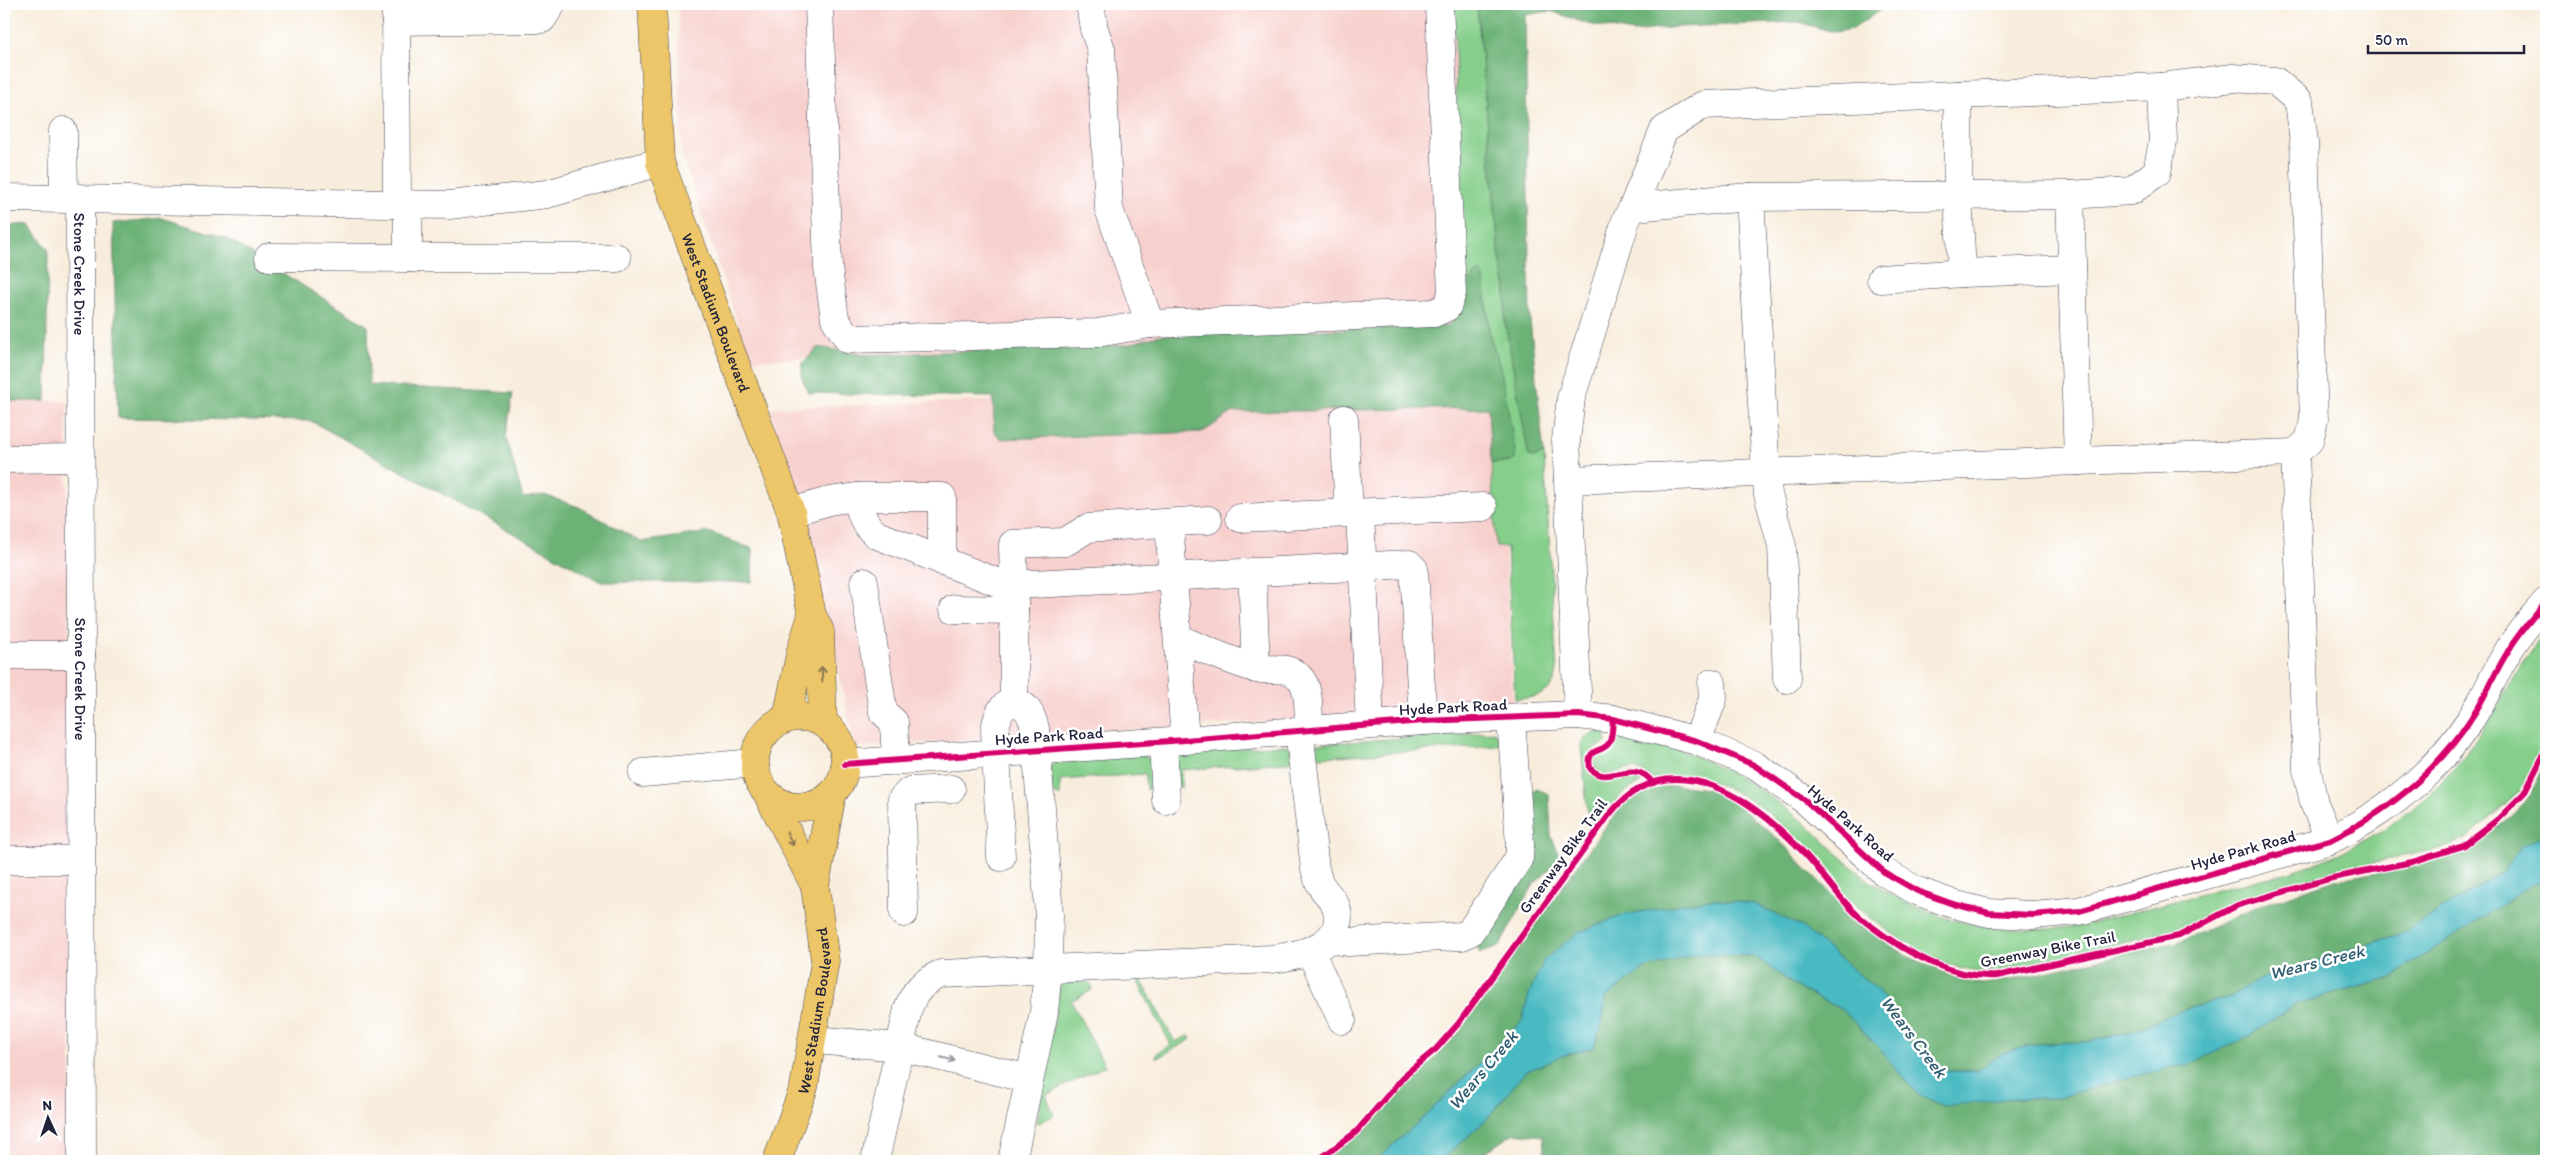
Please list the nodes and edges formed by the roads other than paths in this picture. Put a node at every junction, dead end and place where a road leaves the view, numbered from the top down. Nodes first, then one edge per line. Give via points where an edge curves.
1 (552, 4) edge
2 (652, 4) edge
3 (819, 4) edge
4 (1090, 4) edge
5 (1439, 4) edge
6 (396, 13) edge
7 (2161, 87) junction
8 (1958, 94) junction
9 (63, 131) dead end
10 (660, 162) junction
11 (2070, 195) junction
12 (1958, 196) junction
13 (1750, 197) junction
14 (4, 198) edge
15 (72, 198) junction
16 (402, 204) junction
17 (1633, 207) junction
18 (269, 256) dead end
19 (408, 258) junction
20 (617, 258) dead end
21 (2072, 269) junction
22 (1962, 273) junction
23 (1881, 279) dead end
24 (1150, 324) junction
25 (1344, 419) dead end
26 (2295, 453) junction
27 (80, 458) junction
28 (4, 459) edge
29 (2078, 461) junction
30 (1766, 473) junction
31 (1568, 480) junction
32 (857, 497) junction
33 (1483, 507) dead end
34 (791, 512) junction
35 (1354, 513) junction
36 (1240, 518) dead end
37 (1208, 520) dead end
38 (1169, 522) junction
39 (942, 560) junction
40 (1362, 566) junction
41 (1252, 572) junction
42 (1174, 575) junction
43 (864, 582) dead end
44 (1014, 597) junction
45 (2546, 602) edge
46 (954, 609) dead end
47 (812, 615) junction
48 (1178, 640) junction
49 (4, 655) edge
50 (81, 655) junction
51 (1256, 669) junction
52 (1787, 679) dead end
53 (1712, 682) dead end
54 (1014, 701) junction
55 (1578, 715) junction
56 (788, 718) junction
57 (1511, 718) junction
58 (1423, 721) junction
59 (823, 723) junction
60 (1370, 724) junction
61 (1304, 730) junction
62 (1697, 740) junction
63 (1174, 741) junction
64 (1038, 751) junction
65 (995, 754) junction
66 (902, 760) junction
67 (754, 763) junction
68 (845, 764) junction
69 (643, 774) dead end
70 (951, 789) dead end
71 (910, 791) junction
72 (832, 794) junction
73 (768, 795) junction
74 (1166, 800) dead end
75 (2330, 840) junction
76 (1001, 858) dead end
77 (4, 860) edge
78 (81, 860) junction
79 (815, 886) junction
80 (904, 913) dead end
81 (1320, 945) junction
82 (1048, 969) junction
83 (1342, 1020) dead end
84 (813, 1040) junction
85 (901, 1047) junction
86 (1029, 1079) junction
87 (786, 1132) junction
88 (82, 1161) edge
89 (760, 1161) edge
90 (769, 1161) edge
91 (777, 1161) edge
92 (875, 1161) edge
93 (1012, 1161) edge

1 - 6 street via 542,19
2 - 10 main road, West Stadium Boulevard
3 - 24 street via 828,268 835,319 848,339 1097,333
4 - 24 street via 1101,49 1110,209
5 - 24 street via 1452,294 1447,307 1434,313
6 - 16 street
7 - 8 street
7 - 11 street via 2163,141 2157,172 2131,191
7 - 26 street via 2233,78 2275,81 2299,101 2304,142 2314,420 2309,441
8 - 12 street
8 - 17 street via 1704,105 1664,130
9 - 15 street, Stone Creek Drive
10 - 16 street via 547,194 449,205
10 - 34 main road, West Stadium Boulevard
11 - 12 street
11 - 21 street
12 - 13 street
12 - 22 street
13 - 17 street
13 - 30 street
14 - 15 street
15 - 16 street
15 - 27 street, Stone Creek Drive
16 - 19 street
17 - 31 street via 1626,220 1571,398 1566,440
18 - 19 street
19 - 20 street
21 - 22 street
21 - 29 street
22 - 23 street
25 - 35 street
26 - 29 street
26 - 75 street via 2307,770 2314,803
27 - 28 street
27 - 50 street, Stone Creek Drive
29 - 30 street
30 - 31 street
30 - 52 street via 1768,494 1782,546
31 - 55 street
32 - 34 street
32 - 39 street via 868,529
32 - 39 street via 942,497
33 - 35 street
34 - 47 main road, West Stadium Boulevard
35 - 36 street
35 - 40 street
37 - 38 street
38 - 42 street
38 - 44 street via 1088,528 1065,542 1013,544
39 - 44 street via 999,583
40 - 41 street
40 - 58 street via 1409,564 1414,569
40 - 60 street
41 - 42 street
41 - 51 street
42 - 44 street
42 - 48 street
43 - 66 street via 883,712 894,722
44 - 46 street
44 - 54 street
45 - 75 street, Hyde Park Road via 2506,654 2472,718 2446,754 2392,804
47 - 56 main road, West Stadium Boulevard via 801,650
59 -> 47 main road, West Stadium Boulevard via 820,631
48 - 51 street
48 - 63 street
49 - 50 street
50 - 78 street, Stone Creek Drive
51 - 61 street via 1285,669 1300,677 1306,693
53 - 62 street via 1713,699
54 - 64 street via 1023,704 1030,712 1036,728
54 - 65 street via 1005,704 999,713
55 - 57 street, Hyde Park Road
55 - 62 street, Hyde Park Road via 1613,719
56 - 59 main road via 807,717
56 - 67 main road via 770,727 758,743
57 - 58 street, Hyde Park Road
57 - 81 street via 1519,858 1470,932 1462,936
58 - 60 street, Hyde Park Road
59 - 68 main road via 835,733 843,748
60 - 61 street, Hyde Park Road
61 - 63 street, Hyde Park Road
61 - 81 street via 1315,869 1319,883 1337,910 1336,924
62 - 75 street, Hyde Park Road via 1754,765 1805,800 1892,877 1917,891 1989,913 2079,911
63 - 64 street, Hyde Park Road
63 - 74 street
64 - 65 street, Hyde Park Road
64 - 82 street via 1048,914
65 - 66 street, Hyde Park Road
65 - 76 street
66 - 68 street, Hyde Park Road
66 - 71 street
67 - 69 street
67 - 73 main road via 758,780
68 - 72 main road via 841,780
70 - 71 street
71 - 80 street via 902,799
72 - 73 main road via 818,803 801,807 784,804
72 - 79 main road, West Stadium Boulevard
73 -> 79 main road, West Stadium Boulevard
77 - 78 street
78 - 88 street, Stone Creek Drive
79 - 84 main road, West Stadium Boulevard via 825,961
81 - 82 street via 1271,959
81 - 83 street
82 - 85 street via 941,974 929,979 912,997
82 - 86 street via 1044,1012
84 - 85 street
84 - 87 main road, West Stadium Boulevard via 804,1087
85 -> 86 street
85 - 92 street
86 - 93 street
87 - 89 main road
87 - 90 main road, West Stadium Boulevard
87 - 91 main road, West Stadium Boulevard

